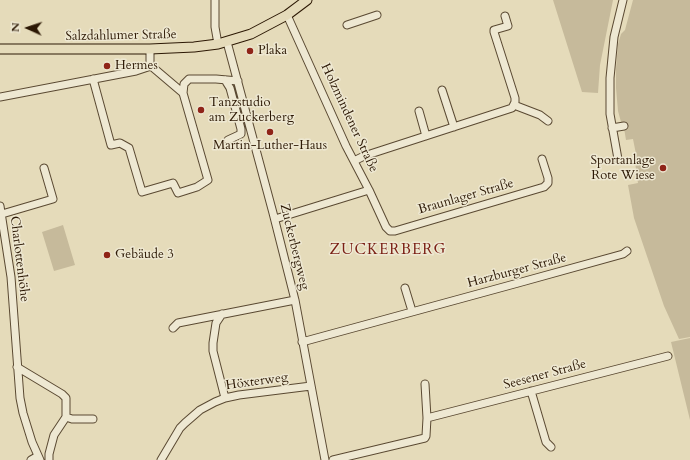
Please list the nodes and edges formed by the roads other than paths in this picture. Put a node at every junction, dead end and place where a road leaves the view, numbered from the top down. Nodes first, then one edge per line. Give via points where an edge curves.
1 (215, 0) edge
2 (307, 0) edge
3 (623, 0) edge
4 (287, 15) junction
5 (377, 15) dead end
6 (505, 16) dead end
7 (347, 25) dead end
8 (222, 43) junction
9 (0, 49) edge
10 (150, 49) junction
11 (150, 65) junction
12 (93, 79) junction
13 (225, 80) junction
14 (238, 81) junction
15 (442, 90) dead end
16 (183, 92) junction
17 (0, 97) edge
18 (514, 105) junction
19 (419, 111) dead end
20 (548, 122) dead end
21 (624, 126) dead end
22 (454, 127) junction
23 (612, 128) junction
24 (426, 136) junction
25 (228, 140) dead end
26 (542, 159) dead end
27 (618, 159) dead end
28 (354, 160) junction
29 (44, 168) dead end
30 (369, 190) junction
31 (0, 206) edge
32 (2, 214) junction
33 (275, 219) junction
34 (390, 231) joint
35 (627, 251) dead end
36 (405, 288) dead end
37 (294, 300) junction
38 (412, 311) junction
39 (222, 314) junction
40 (172, 328) dead end
41 (302, 342) junction
42 (668, 356) dead end
43 (17, 367) junction
44 (425, 384) dead end
45 (311, 386) junction
46 (532, 391) junction
47 (224, 398) junction
48 (66, 417) junction
49 (427, 418) junction
50 (93, 419) dead end
51 (551, 447) dead end
52 (39, 458) edge
53 (31, 460) edge
54 (49, 460) edge
55 (161, 460) edge
56 (325, 460) edge
57 (333, 460) edge

1 - 8 street via 215,27
2 - 4 main road, Salzdahlumer Straße
3 - 23 street via 612,55
4 - 8 main road, Salzdahlumer Straße via 251,34
4 - 28 street, Holzmindener Straße
5 - 7 street
6 - 18 street via 508,26 494,32 516,98
8 - 10 main road, Salzdahlumer Straße
8 - 14 street, Zuckerbergweg
9 - 10 main road, Salzdahlumer Straße
10 - 11 street
11 - 12 street via 136,71
11 - 16 street
12 - 16 street via 110,145 120,142 128,148 142,192 173,183 178,193 197,187 208,180
12 - 17 street
13 - 14 street
13 - 16 street via 189,79 184,84
13 - 25 street via 230,88 241,134
14 - 33 street, Zuckerbergweg
15 - 22 street
18 - 20 street via 540,115
18 - 22 street via 509,110
19 - 24 street
21 - 23 street
22 - 24 street
23 - 27 street
24 - 28 street
26 - 34 street, Braunlager Straße via 548,178 548,183 544,187
28 - 30 street, Holzmindener Straße
29 - 32 street via 54,199
30 - 33 street
30 - 34 street, Holzmindener Straße
31 - 32 street, Charlottenhöhe
32 - 43 street, Charlottenhöhe via 11,277
33 - 37 street, Zuckerbergweg
35 - 38 street, Harzburger Straße
36 - 38 street
37 - 39 street
37 - 41 street, Zuckerbergweg
38 - 41 street, Harzburger Straße
39 - 40 street via 178,323
39 - 47 street via 216,323 213,351
41 - 45 street, Zuckerbergweg
42 - 46 street, Seesener Straße
43 - 48 street via 66,398
43 - 52 street, Charlottenhöhe via 23,413
44 - 49 street
45 - 47 street, Höxterweg
45 - 56 street, Zuckerbergweg
46 - 49 street, Seesener Straße
46 - 51 street via 546,442
47 - 55 street, Höxterweg via 203,408 185,423
48 - 50 street
48 - 54 street via 54,435
49 - 57 street via 425,438
52 - 53 street, Charlottenhöhe

